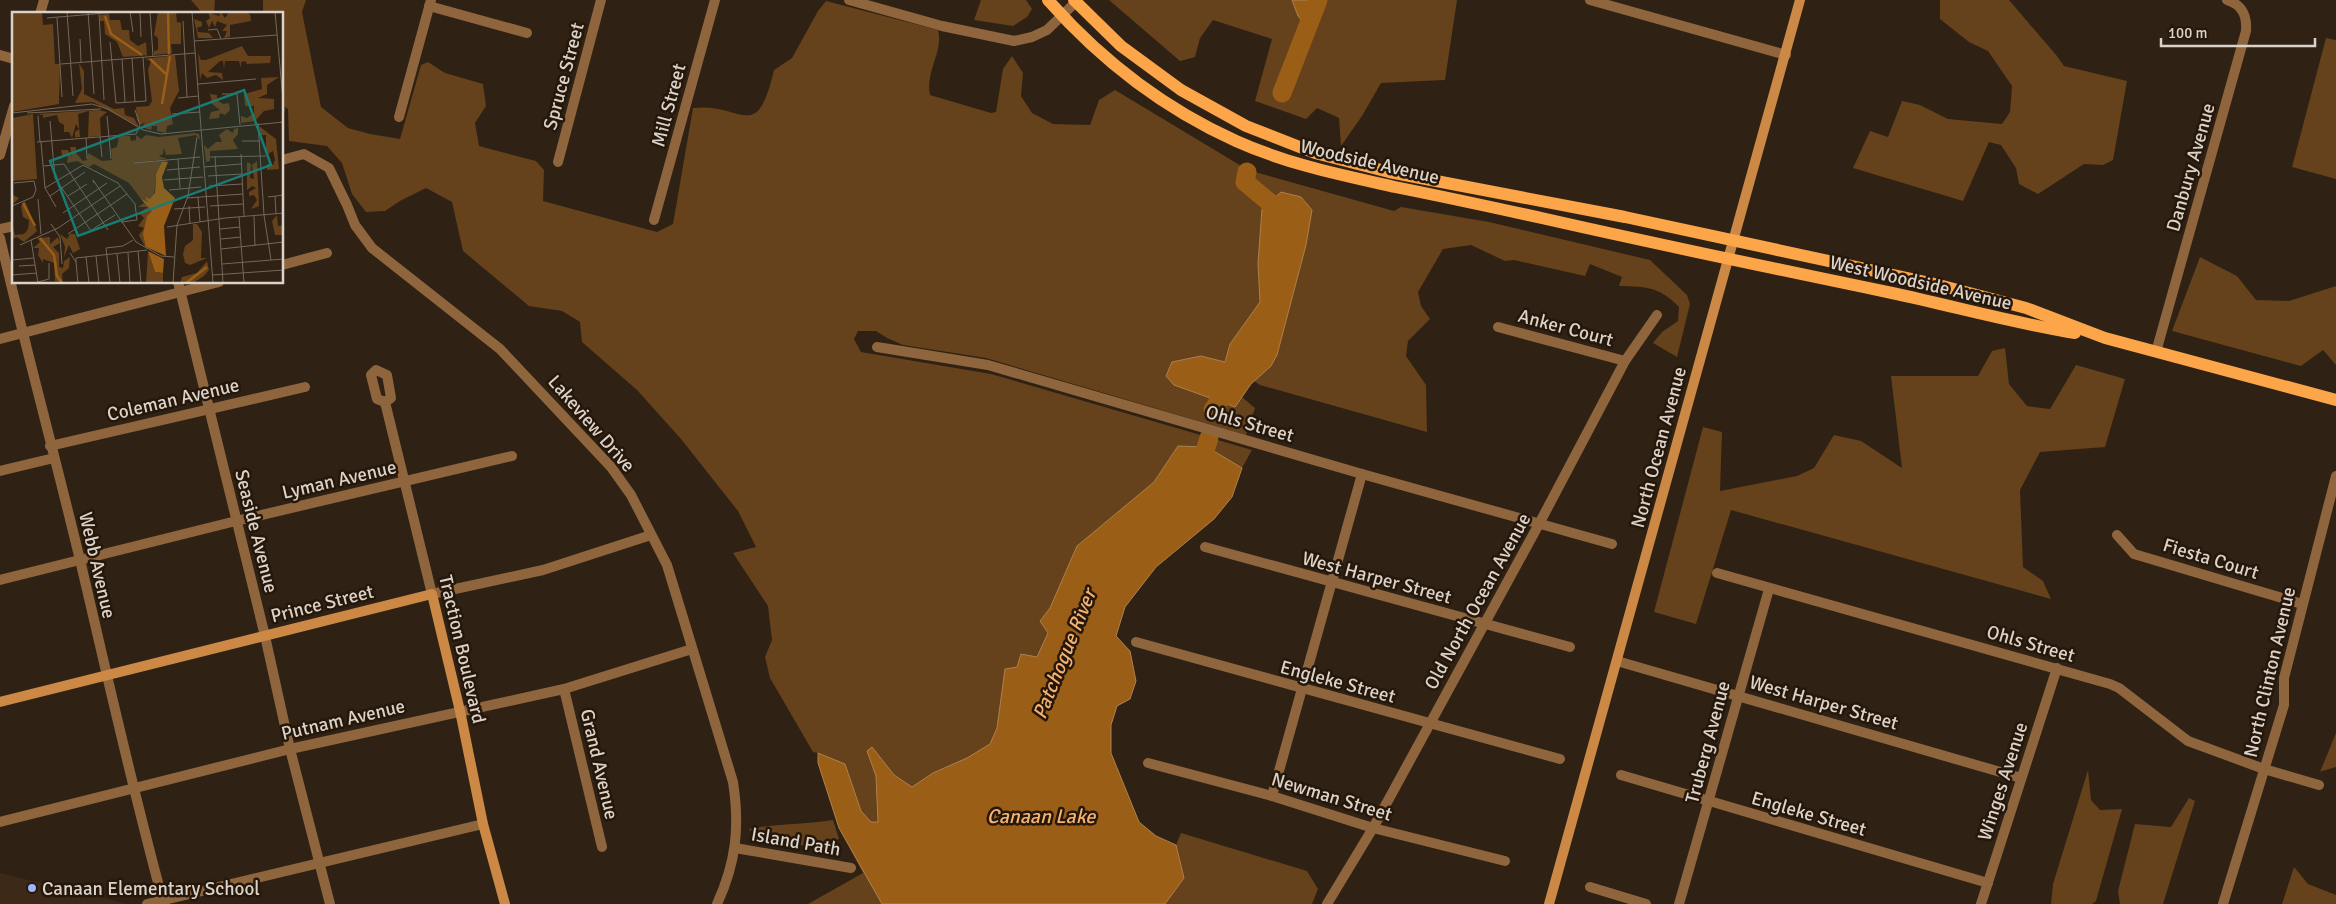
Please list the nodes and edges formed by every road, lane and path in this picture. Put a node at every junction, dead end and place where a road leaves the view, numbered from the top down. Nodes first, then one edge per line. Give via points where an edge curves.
1 (601, 0) edge
2 (715, 0) edge
3 (850, 0) edge
4 (1048, 0) edge
5 (1590, 0) edge
6 (1800, 0) edge
7 (2227, 0) edge
8 (430, 3) edge
9 (1072, 6) edge
10 (527, 33) dead end
11 (1786, 55) junction
12 (12, 113) edge
13 (399, 117) dead end
14 (0, 155) edge
15 (284, 159) edge
16 (558, 162) dead end
17 (654, 220) dead end
18 (0, 238) edge
19 (1734, 240) junction
20 (327, 253) dead end
21 (1729, 259) junction
22 (284, 264) edge
23 (206, 284) edge
24 (179, 288) edge
25 (1658, 315) dead end
26 (1498, 327) dead end
27 (22, 334) junction
28 (2105, 338) junction
29 (0, 339) edge
30 (877, 348) dead end
31 (2156, 352) junction
32 (1625, 361) junction
33 (305, 387) dead end
34 (2336, 400) edge
35 (385, 402) dead end
36 (208, 408) junction
37 (50, 446) junction
38 (512, 456) dead end
39 (54, 458) junction
40 (0, 471) edge
41 (1362, 474) junction
42 (2336, 476) edge
43 (405, 482) junction
44 (236, 521) junction
45 (1540, 524) junction
46 (651, 535) junction
47 (2117, 535) dead end
48 (1612, 544) dead end
49 (1205, 547) dead end
50 (80, 560) junction
51 (1718, 573) dead end
52 (0, 580) edge
53 (1331, 583) junction
54 (1770, 589) junction
55 (432, 594) junction
56 (2302, 604) junction
57 (1483, 624) junction
58 (265, 636) junction
59 (1136, 642) dead end
60 (1570, 647) dead end
61 (692, 649) junction
62 (1617, 661) junction
63 (2057, 668) junction
64 (106, 675) junction
65 (564, 688) junction
66 (1303, 690) junction
67 (1737, 695) junction
68 (0, 702) edge
69 (460, 711) junction
70 (1429, 724) junction
71 (290, 749) junction
72 (1560, 759) dead end
73 (1148, 763) dead end
74 (2264, 769) junction
75 (1622, 776) dead end
76 (2021, 778) junction
77 (2319, 784) dead end
78 (132, 788) junction
79 (1272, 796) junction
80 (1709, 802) junction
81 (0, 822) edge
82 (483, 824) junction
83 (1373, 828) junction
84 (602, 847) dead end
85 (735, 848) junction
86 (1505, 861) dead end
87 (320, 862) junction
88 (851, 868) dead end
89 (1988, 883) junction
90 (1590, 887) dead end
91 (163, 901) junction
92 (147, 904) edge
93 (330, 904) edge
94 (505, 904) edge
95 (717, 904) edge
96 (1327, 904) edge
97 (1549, 904) edge
98 (1646, 904) edge
99 (1679, 904) edge
100 (1982, 904) edge
101 (2223, 904) edge

1 - 16 street, Spruce Street
2 - 17 street, Mill Street
3 - 9 street via 1004,41 1032,37 1048,30
4 - 9 main road, Woodside Avenue
5 - 11 street
6 - 11 main road, North Ocean Avenue
7 - 31 street, Danbury Avenue via 2236,3 2246,16 2246,31
8 - 10 street
8 - 13 street
9 - 19 main road, Woodside Avenue via 1166,80 1222,114 1281,141 1370,168
9 - 21 main road, Woodside Avenue via 1109,61 1154,95 1219,133 1271,155 1345,176
11 - 19 main road, North Ocean Avenue
12 - 14 street
15 - 46 street, Lakeview Drive via 304,154 329,168 355,225 372,248 500,349 611,467
18 - 27 street, Webb Avenue
19 - 21 main road, North Ocean Avenue
19 - 28 main road, West Woodside Avenue via 2026,308
20 - 22 street
21 - 28 main road, West Woodside Avenue via 2022,324
21 - 62 main road, North Ocean Avenue
23 - 24 street
24 - 27 street
24 - 36 street, Seaside Avenue
25 - 32 street, Old North Ocean Avenue
26 - 32 street, Anker Court
27 - 29 street
27 - 37 street, Webb Avenue
28 - 31 main road, West Woodside Avenue
30 - 41 street, Ohls Street via 988,365
31 - 34 main road, West Woodside Avenue
32 - 45 street, Old North Ocean Avenue
33 - 36 street, Coleman Avenue
35 - 43 street, Traction Boulevard
36 - 37 street, Coleman Avenue
36 - 44 street, Seaside Avenue
37 - 39 street, Webb Avenue
38 - 43 street, Lyman Avenue
39 - 40 street
39 - 50 street, Webb Avenue
41 - 45 street, Ohls Street
41 - 53 street
42 - 56 street, North Clinton Avenue
43 - 44 street, Lyman Avenue
43 - 55 street, Traction Boulevard
44 - 50 street, Lyman Avenue
44 - 58 street, Seaside Avenue
45 - 48 street, Ohls Street
45 - 57 street, Old North Ocean Avenue
46 - 55 street, Prince Street via 543,570
46 - 61 street, Lakeview Drive via 667,565
47 - 56 street, Fiesta Court via 2134,554
49 - 53 street, West Harper Street
50 - 52 street, Lyman Avenue
50 - 64 street, Webb Avenue
51 - 54 street, Ohls Street
53 - 57 street, West Harper Street
53 - 66 street
54 - 63 street, Ohls Street
54 - 67 street, Truberg Avenue
55 - 58 main road, Prince Street
55 - 69 main road, Traction Boulevard
56 - 74 street, North Clinton Avenue via 2284,678 2284,705
57 - 60 street, West Harper Street
57 - 70 street, Old North Ocean Avenue
58 - 64 main road, Prince Street
58 - 71 street, Seaside Avenue
59 - 66 street, Engleke Street
61 - 65 street, Putnam Avenue
61 - 85 street, Lakeview Drive via 732,782 737,809
62 - 67 street, West Harper Street
62 - 97 main road, North Ocean Avenue
63 - 74 street, Ohls Street via 2119,688 2188,741
63 - 76 street, Winges Avenue
64 - 68 main road, Prince Street
64 - 78 street, Webb Avenue
65 - 69 street, Putnam Avenue
65 - 84 street, Grand Avenue
66 - 70 street, Engleke Street
66 - 79 street
67 - 76 street, West Harper Street
67 - 80 street, Truberg Avenue
69 - 71 street, Putnam Avenue
69 - 82 main road, Traction Boulevard
70 - 72 street, Engleke Street
70 - 83 street, Old North Ocean Avenue
71 - 78 street, Putnam Avenue
71 - 87 street, Seaside Avenue
73 - 79 street, Newman Street
74 - 77 street, Ohls Street
74 - 101 street, North Clinton Avenue
75 - 80 street, Engleke Street
76 - 89 street, Winges Avenue
78 - 81 street, Putnam Avenue
78 - 91 street, Webb Avenue
79 - 83 street, Newman Street
80 - 89 street, Engleke Street
80 - 99 street, Truberg Avenue
82 - 87 street
82 - 94 main road, Traction Boulevard
83 - 86 street, Newman Street
83 - 96 street, Old North Ocean Avenue
85 - 88 street, Island Path
85 - 95 street, Lakeview Drive
87 - 91 street
87 - 93 street, Seaside Avenue
89 - 100 street, Winges Avenue
90 - 98 street
91 - 92 street

